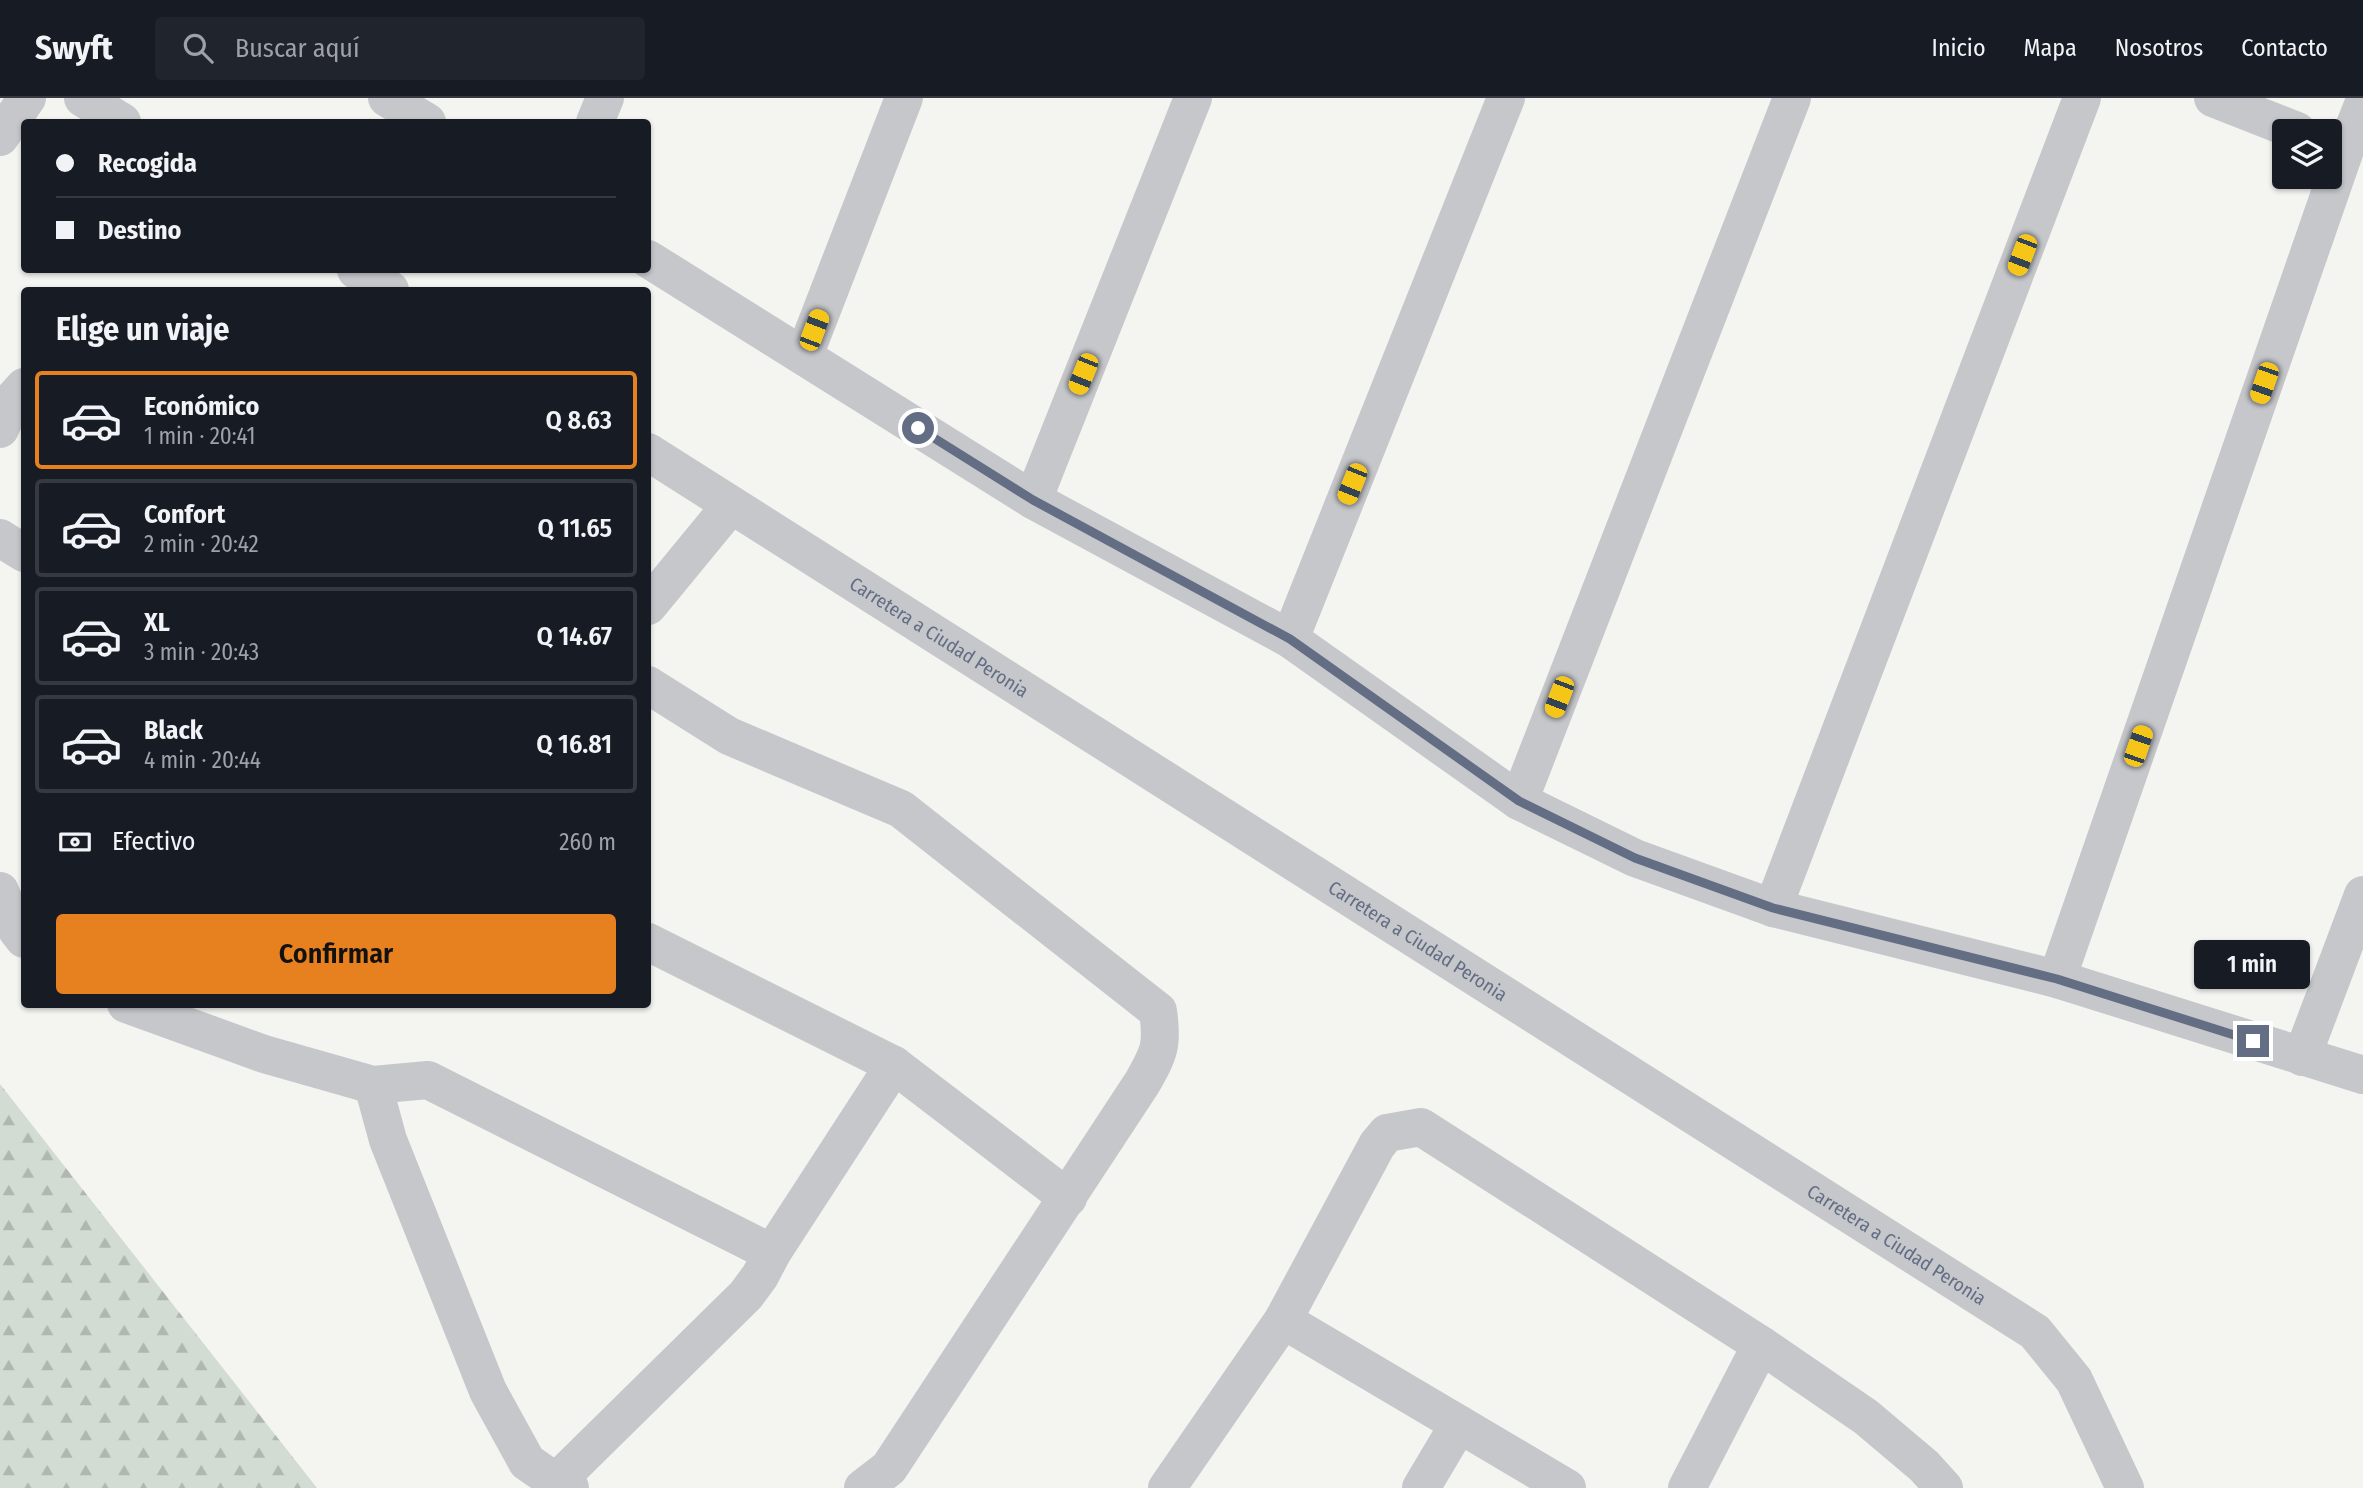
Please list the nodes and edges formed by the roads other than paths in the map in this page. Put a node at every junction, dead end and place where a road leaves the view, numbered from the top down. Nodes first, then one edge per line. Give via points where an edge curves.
1 (27, 98) edge
2 (83, 98) edge
3 (387, 98) edge
4 (605, 98) edge
5 (904, 98) edge
6 (1193, 98) edge
7 (1506, 98) edge
8 (1792, 98) edge
9 (2082, 98) edge
10 (2213, 98) edge
11 (2363, 106) edge
12 (117, 119) edge
13 (422, 119) edge
14 (596, 119) edge
15 (2272, 121) edge
16 (0, 137) edge
17 (2346, 150) edge
18 (651, 261) edge
19 (361, 273) edge
20 (385, 287) edge
21 (804, 356) junction
22 (21, 390) edge
23 (0, 429) edge
24 (651, 454) edge
25 (1033, 500) junction
26 (731, 505) junction
27 (0, 538) edge
28 (21, 551) edge
29 (651, 603) edge
30 (1290, 639) junction
31 (652, 699) edge
32 (1519, 801) junction
33 (0, 891) edge
34 (2363, 895) edge
35 (1773, 908) junction
36 (21, 935) edge
37 (651, 944) edge
38 (2057, 979) junction
39 (137, 1008) edge
40 (2302, 1057) junction
41 (894, 1065) junction
42 (2363, 1075) edge
43 (373, 1085) junction
44 (1068, 1198) junction
45 (772, 1253) junction
46 (1283, 1320) junction
47 (1761, 1346) junction
48 (1459, 1424) junction
49 (563, 1485) edge
50 (863, 1488) edge
51 (1167, 1488) edge
52 (1421, 1488) edge
53 (1567, 1488) edge
54 (1687, 1488) edge
55 (1944, 1488) edge
56 (2125, 1488) edge

1 - 16 street
2 - 12 street
3 - 13 street
4 - 14 street
5 - 21 street
6 - 25 street
7 - 30 street
8 - 32 street
9 - 35 street
10 - 15 street
11 - 17 street
17 - 38 street
18 - 21 street
19 - 20 street
21 - 25 street
22 - 23 street
24 - 26 street, Carretera a Ciudad Peronia
25 - 30 street
26 - 29 street
26 - 56 street, Carretera a Ciudad Peronia via 2035,1332 2074,1380
27 - 28 street
30 - 32 street
31 - 44 street via 901,809 1158,1011 1159,1054
32 - 35 street via 1635,858
33 - 36 street
34 - 40 street
35 - 38 street
37 - 41 street
38 - 40 street
39 - 43 street via 264,1054
40 - 42 street
41 - 44 street
41 - 45 street
43 - 45 street via 428,1080
43 - 49 street via 388,1140 488,1391 527,1462
44 - 50 street via 889,1468
45 - 49 street via 746,1295
46 - 47 street via 1377,1145 1387,1133 1421,1127
46 - 48 street
46 - 51 street
47 - 54 street
47 - 55 street via 1866,1417
48 - 52 street
48 - 53 street

